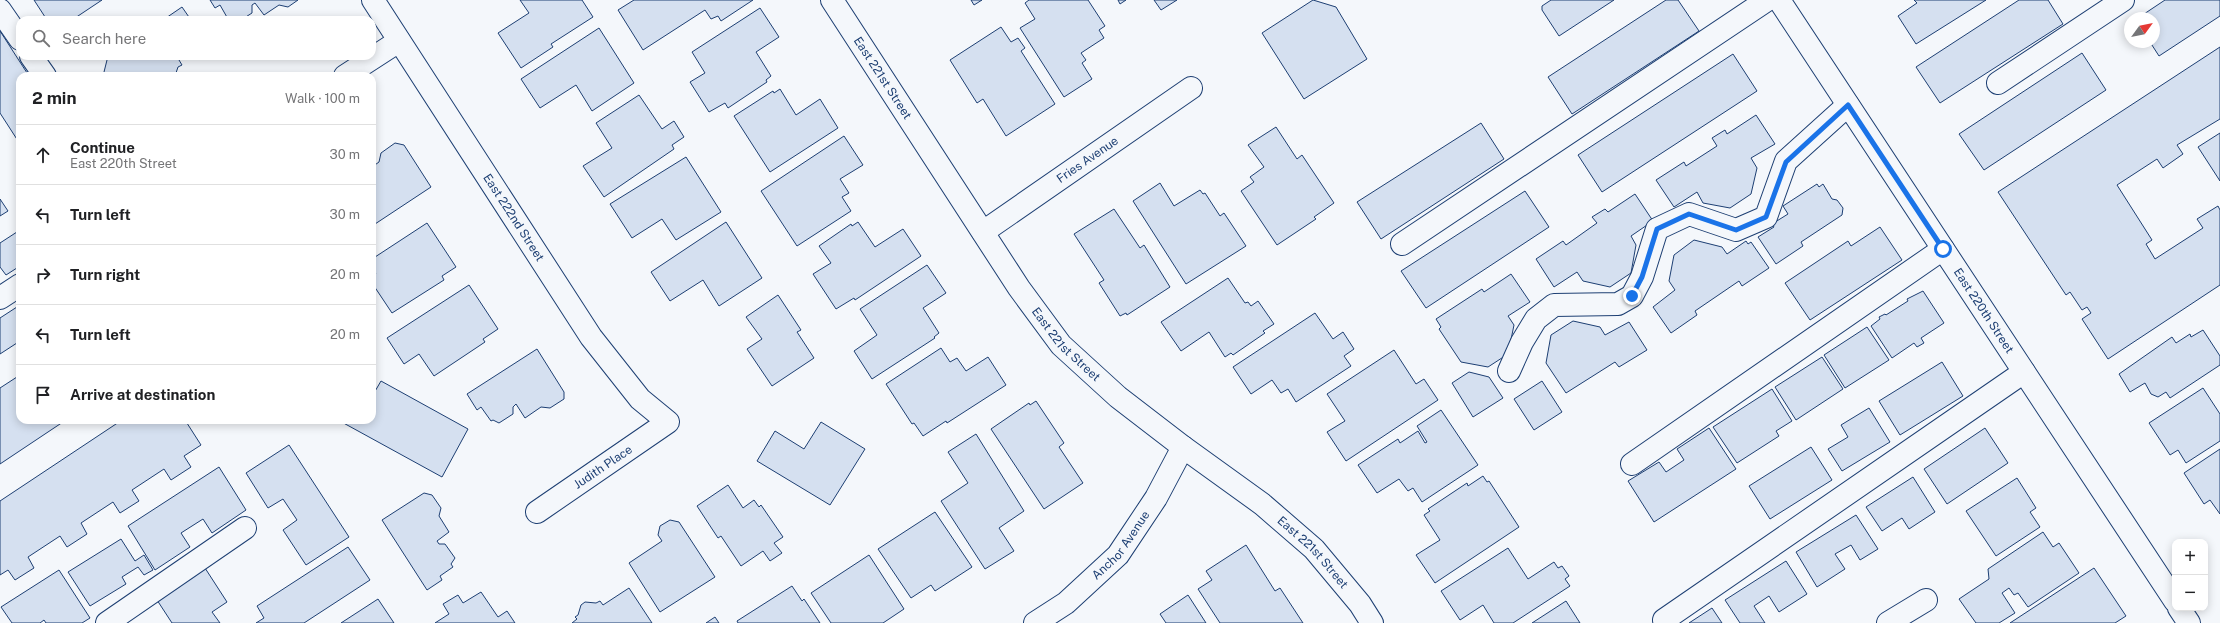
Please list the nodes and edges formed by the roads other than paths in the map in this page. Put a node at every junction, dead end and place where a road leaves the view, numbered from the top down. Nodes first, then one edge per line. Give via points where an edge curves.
1 (373, 0) edge
2 (832, 0) edge
3 (1767, 0) edge
4 (1779, 0) edge
5 (2123, 0) edge
6 (0, 10) edge
7 (16, 34) edge
8 (399, 42) junction
9 (376, 56) edge
10 (34, 60) edge
11 (370, 60) edge
12 (42, 72) edge
13 (351, 72) edge
14 (1998, 83) dead end
15 (1191, 88) dead end
16 (1848, 105) junction
17 (983, 232) junction
18 (1402, 244) dead end
19 (1943, 249) junction
20 (16, 288) edge
21 (0, 298) edge
22 (1509, 371) dead end
23 (2024, 372) junction
24 (668, 422) joint
25 (1183, 448) junction
26 (1632, 464) dead end
27 (537, 512) dead end
28 (246, 528) dead end
29 (2172, 596) edge
30 (1926, 600) dead end
31 (2181, 611) edge
32 (1664, 620) dead end
33 (107, 623) edge
34 (1036, 623) edge
35 (1372, 623) edge
36 (1888, 623) edge
37 (2189, 623) edge

1 - 8 street, East 222nd Street
2 - 17 street, East 221st Street
3 - 18 street
4 - 16 street, East 220th Street
5 - 14 street
6 - 7 street
8 - 9 street
8 - 24 street, East 222nd Street via 590,337 640,399
10 - 12 street
11 - 13 street
15 - 17 street, Fries Avenue
16 - 19 street, East 220th Street
16 - 22 street via 1786,162 1766,217 1736,230 1689,214 1657,229 1642,277 1632,296 1618,304 1554,305 1536,319
17 - 25 street, East 221st Street via 1019,288 1061,345 1118,396
19 - 23 street, East 220th Street
19 - 26 street
20 - 21 street
23 - 29 street, East 220th Street
23 - 32 street
24 - 27 street, Judith Place
25 - 34 street, Anchor Avenue via 1156,498 1118,555 1066,604
25 - 35 street, East 221st Street via 1262,504 1314,549 1360,604
28 - 33 street
30 - 36 street
31 - 37 street

